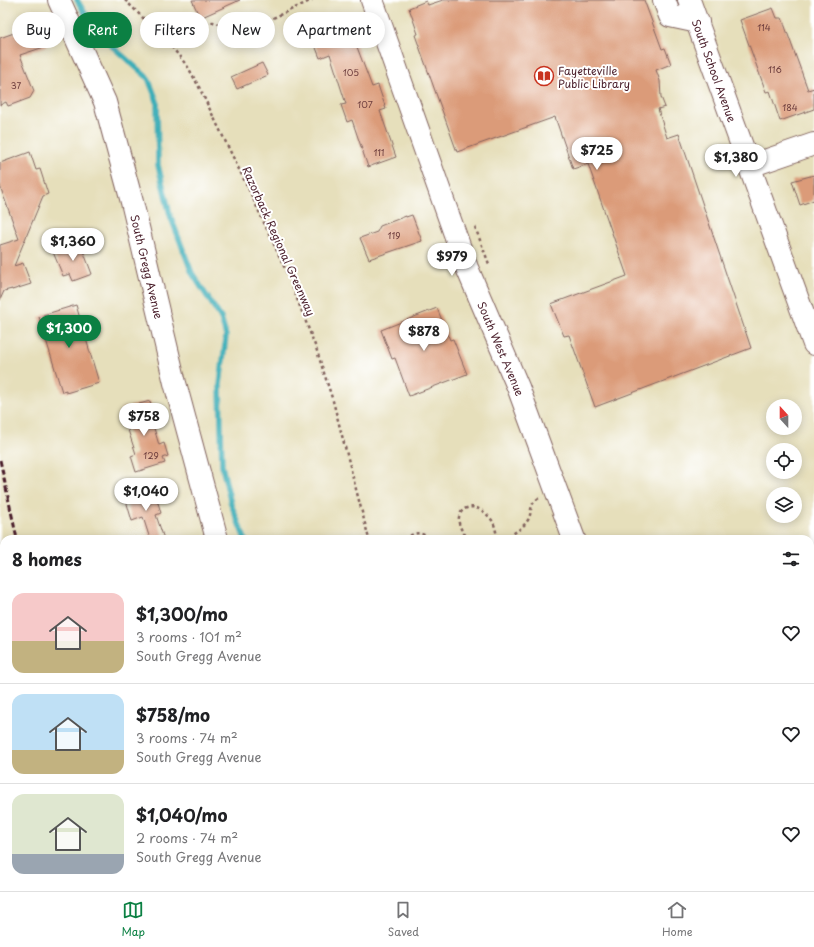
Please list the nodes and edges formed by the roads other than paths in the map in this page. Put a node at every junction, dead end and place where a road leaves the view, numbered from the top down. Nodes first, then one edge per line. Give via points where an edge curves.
1 (59, 0) edge
2 (372, 0) edge
3 (664, 0) edge
4 (689, 0) edge
5 (698, 22) junction
6 (814, 144) edge
7 (750, 166) junction
8 (814, 344) edge
9 (216, 535) edge
10 (573, 535) edge

1 - 9 street, South Gregg Avenue via 105,102
2 - 10 street, South West Avenue via 466,268 518,387
3 - 5 street via 670,16
4 - 5 street, South School Avenue
5 - 7 street, South School Avenue
6 - 7 street
7 - 8 street, South School Avenue

